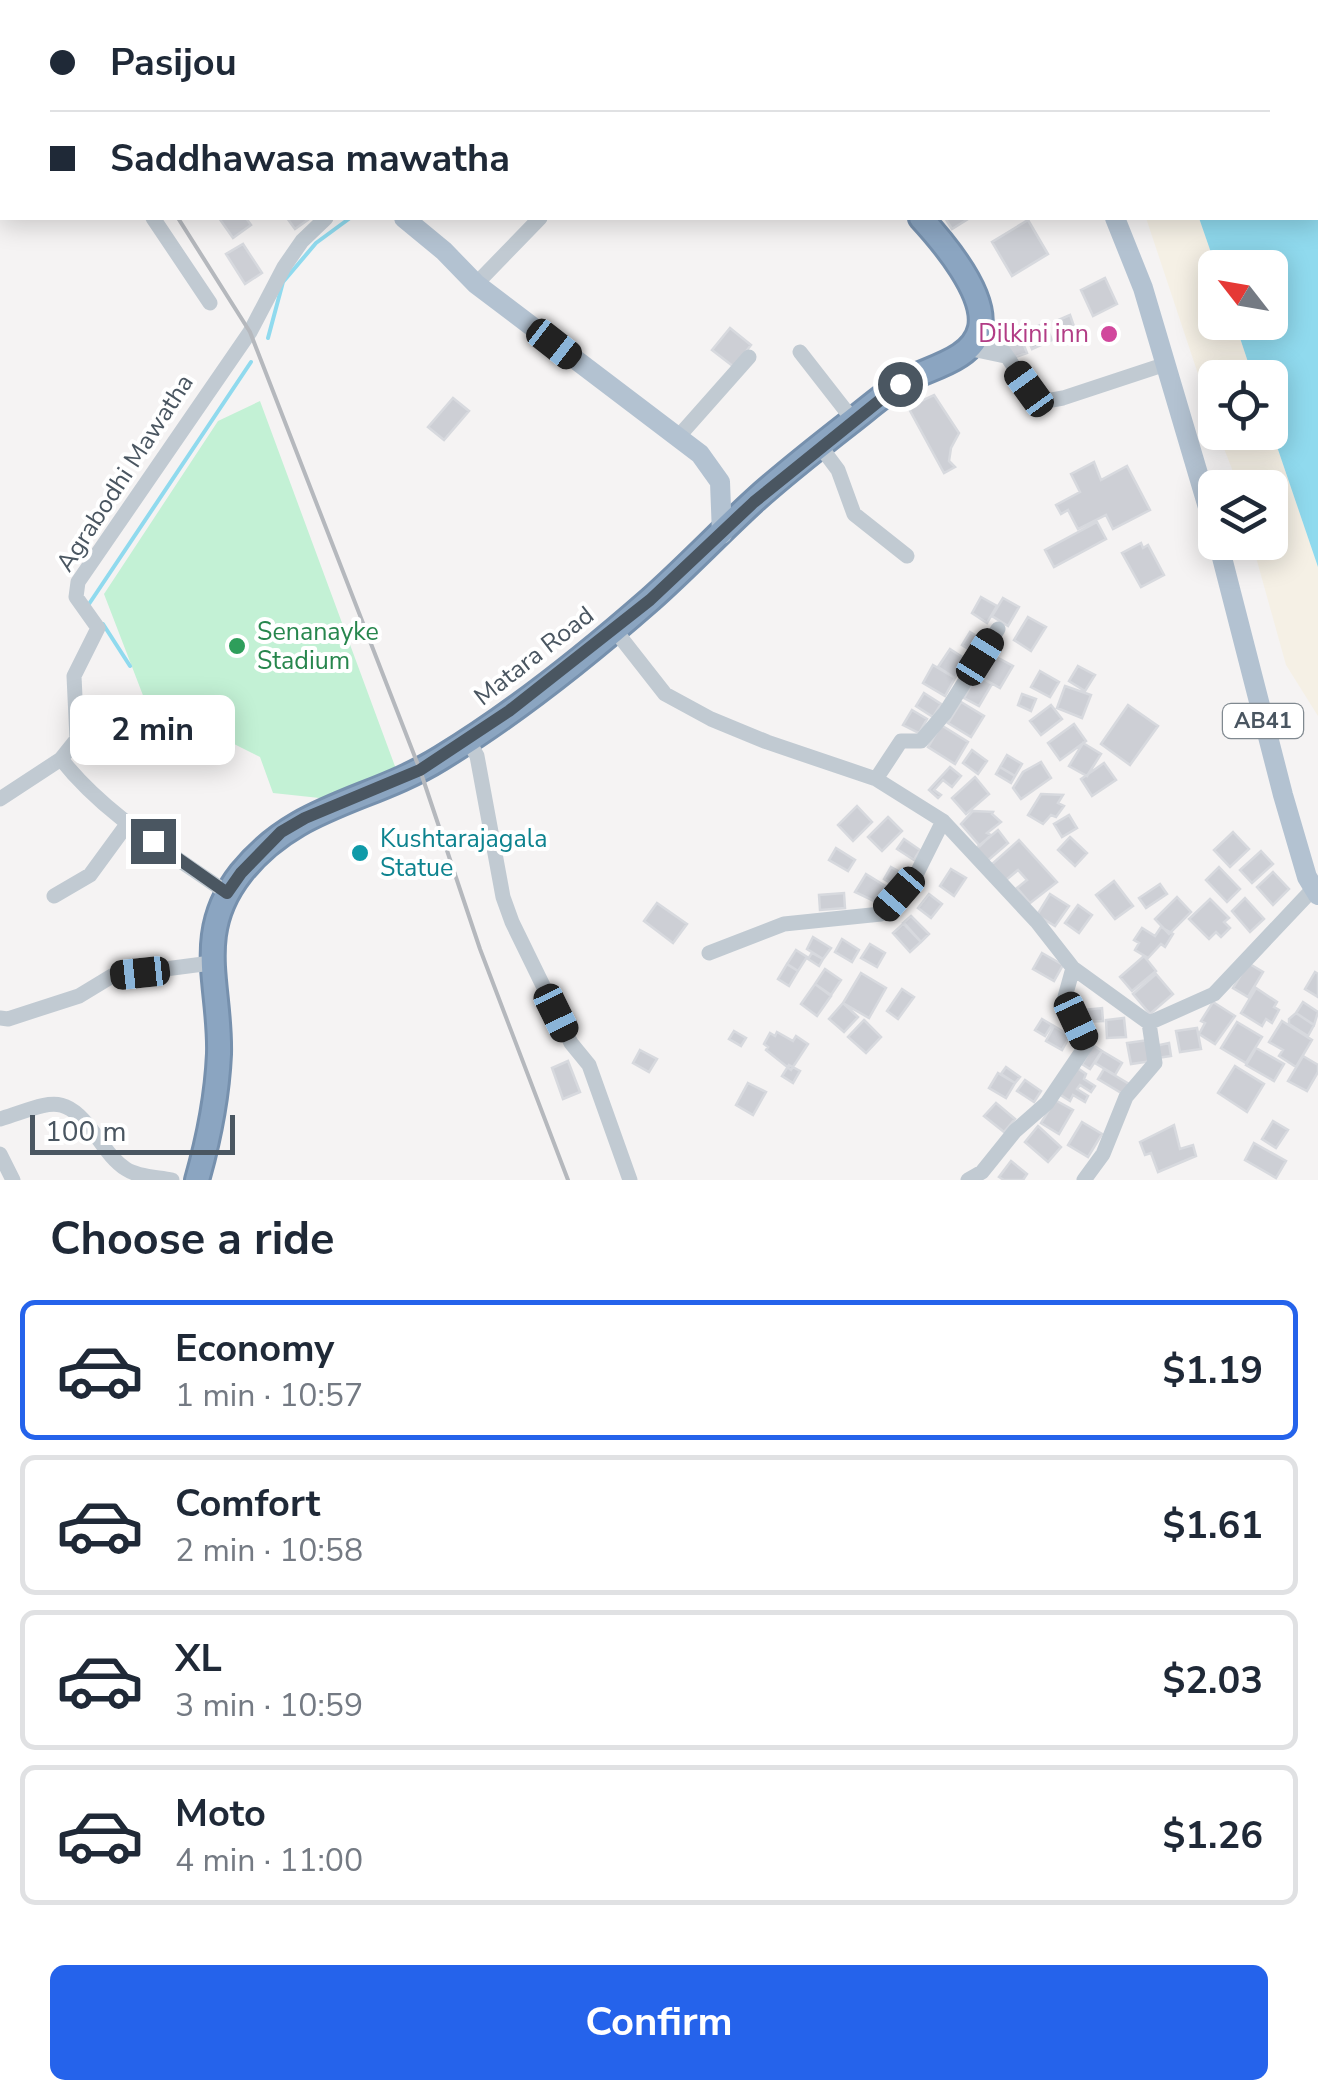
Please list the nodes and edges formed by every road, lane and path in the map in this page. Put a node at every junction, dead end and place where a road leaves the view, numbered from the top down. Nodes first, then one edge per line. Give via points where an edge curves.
1 (155, 220) edge
2 (324, 220) edge
3 (406, 220) edge
4 (538, 220) edge
5 (923, 220) edge
6 (1116, 220) edge
7 (476, 284) junction
8 (210, 303) dead end
9 (981, 318) junction
10 (967, 348) junction
11 (800, 352) dead end
12 (1005, 356) junction
13 (749, 357) dead end
14 (1166, 364) junction
15 (853, 420) junction
16 (679, 436) junction
17 (820, 446) junction
18 (1198, 473) edge
19 (720, 482) junction
20 (754, 502) junction
21 (722, 534) junction
22 (906, 556) dead end
23 (1223, 560) edge
24 (614, 629) junction
25 (998, 629) dead end
26 (468, 740) junction
27 (61, 759) junction
28 (876, 780) junction
29 (0, 799) edge
30 (943, 821) junction
31 (128, 823) junction
32 (1316, 892) edge
33 (227, 893) junction
34 (54, 896) dead end
35 (710, 953) dead end
36 (211, 962) junction
37 (1073, 968) junction
38 (0, 1018) edge
39 (1149, 1023) junction
40 (0, 1119) edge
41 (0, 1154) edge
42 (12, 1180) edge
43 (172, 1180) edge
44 (197, 1180) edge
45 (630, 1180) edge
46 (968, 1180) edge
47 (1084, 1180) edge

1 - 8 street
2 - 27 street, Agrabodhi Mawatha via 284,267 250,332 78,582 76,597 98,628 74,676 77,739
3 - 7 main road
4 - 7 street
5 - 9 highway via 964,275
6 - 14 main road
7 - 16 main road
9 - 10 highway
9 - 12 street
10 - 12 street
10 - 15 highway, Matara Road via 900,384
11 - 15 street
12 - 14 street via 1046,401
13 - 16 street
14 - 18 main road
15 - 17 highway, Matara Road
16 - 19 main road
17 - 20 highway, Matara Road
17 - 22 street via 838,470 854,514
19 - 20 main road
19 - 21 main road
20 - 21 highway, Matara Road
21 - 24 highway, Matara Road
23 - 32 main road, AB41 via 1282,795
24 - 26 highway, Matara Road
24 - 28 street via 665,694 767,742
25 - 28 street via 945,714 921,741 902,741
26 - 33 highway, Matara Road via 420,770 281,832
26 - 45 street via 512,922 571,1043 589,1065
27 - 29 street
27 - 31 street via 82,786
28 - 30 street
30 - 35 street via 917,873 881,914 784,924
30 - 37 street
31 - 33 street
31 - 34 street via 90,874
32 - 39 street via 1214,994
33 - 36 highway, Matara Road via 213,929
36 - 38 street via 112,976 79,996
36 - 44 highway, Matara Road via 219,1051 213,1119
37 - 39 street
37 - 46 street via 1065,997 1087,1044 1046,1103
39 - 47 street via 1155,1063 1126,1098 1103,1154
40 - 43 street via 66,1104 127,1170
41 - 42 street

